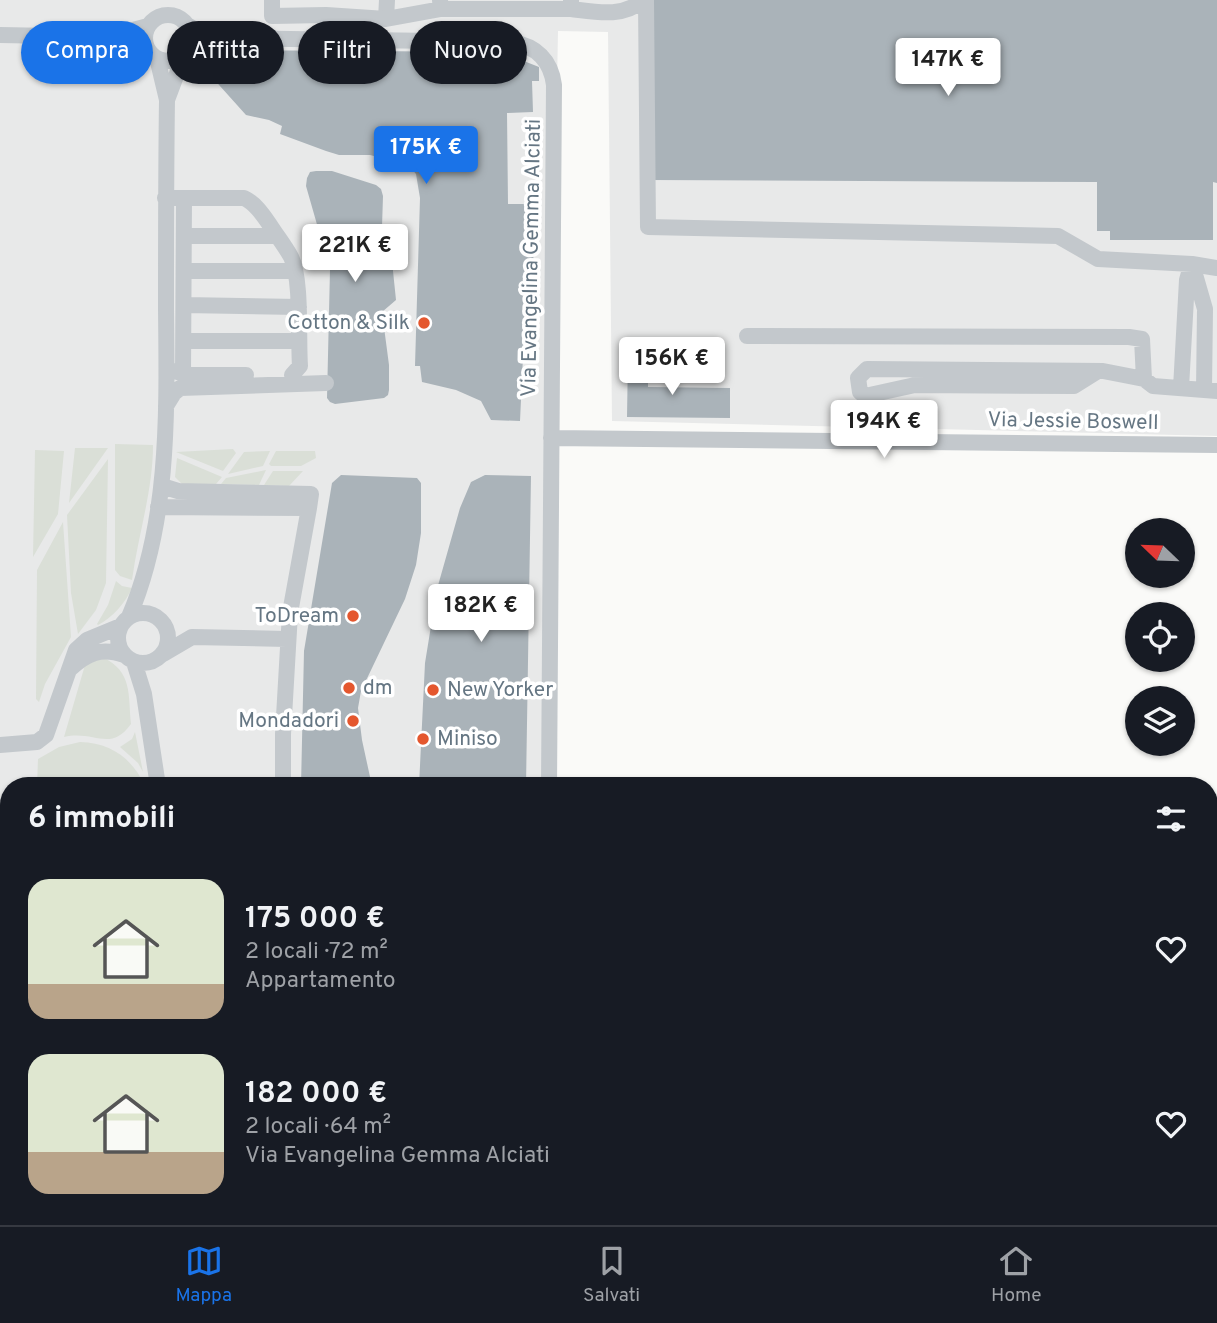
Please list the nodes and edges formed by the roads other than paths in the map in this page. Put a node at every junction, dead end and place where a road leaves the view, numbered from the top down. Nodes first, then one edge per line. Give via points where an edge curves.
1 (272, 0) edge
2 (387, 0) edge
3 (641, 3) edge
4 (571, 4) edge
5 (441, 5) edge
6 (480, 5) edge
7 (386, 19) junction
8 (152, 21) edge
9 (182, 21) edge
10 (0, 36) edge
11 (21, 36) edge
12 (284, 39) edge
13 (153, 55) joint
14 (167, 59) edge
15 (173, 84) edge
16 (167, 100) junction
17 (165, 198) junction
18 (184, 199) junction
19 (184, 236) junction
20 (277, 236) junction
21 (1192, 264) junction
22 (1217, 268) edge
23 (184, 271) junction
24 (294, 271) junction
25 (184, 306) junction
26 (299, 307) junction
27 (747, 336) dead end
28 (184, 341) junction
29 (298, 341) junction
30 (166, 366) junction
31 (1098, 371) junction
32 (183, 373) junction
33 (292, 375) junction
34 (1144, 379) junction
35 (1198, 389) edge
36 (165, 408) junction
37 (551, 438) junction
38 (1217, 445) edge
39 (162, 486) junction
40 (158, 507) junction
41 (309, 508) junction
42 (145, 577) junction
43 (158, 618) junction
44 (125, 622) junction
45 (192, 637) junction
46 (288, 639) junction
47 (160, 657) junction
48 (129, 659) junction
49 (68, 671) junction
50 (144, 694) junction
51 (0, 745) edge
52 (157, 777) edge
53 (283, 777) edge
54 (549, 777) edge

1 - 7 street via 272,16
2 - 7 street
3 - 4 street via 607,13
3 - 21 street via 646,25 648,227 1058,236 1098,259
4 - 6 street
5 - 6 street
5 - 7 street
8 - 9 street via 164,16
10 - 11 street
12 - 37 street, Via Evangelina Gemma Alciati via 512,42 536,49 542,57 554,85
13 - 14 street
13 - 16 street
15 - 16 street
16 - 17 street
17 - 18 street
17 - 30 street
18 - 19 street
18 - 20 street via 248,200
19 - 20 street
19 - 23 street
20 - 24 street
21 - 22 street
21 - 35 street via 1187,280
21 - 35 street via 1205,309
23 - 24 street
23 - 25 street
24 - 26 street
25 - 26 street
25 - 28 street
26 - 29 street
27 - 34 street via 1129,337 1142,339
28 - 29 street
28 - 32 street
29 - 33 street via 300,366
30 - 32 street
30 - 36 street
31 - 31 street via 867,369 858,378 865,396 915,385 1074,386
31 - 34 street
32 - 33 street
33 - 36 street via 326,379 180,388
34 - 35 street via 1153,386
36 - 39 street
37 - 38 street, Via Jessie Boswell
37 - 54 street, Via Evangelina Gemma Alciati
39 - 40 street
39 - 41 street via 178,491 311,494
40 - 41 street
40 - 42 street
41 - 46 street
42 - 43 street
42 - 44 street
43 - 44 street via 141,613
43 - 45 street
43 - 47 street via 168,639
44 - 48 street via 118,644
44 - 49 street via 80,645
45 - 46 street
45 - 47 street
46 - 53 street
47 - 48 street via 142,664
47 - 50 street
48 - 49 street via 98,650
48 - 50 street
49 - 51 street via 46,735 37,742
50 - 52 street

